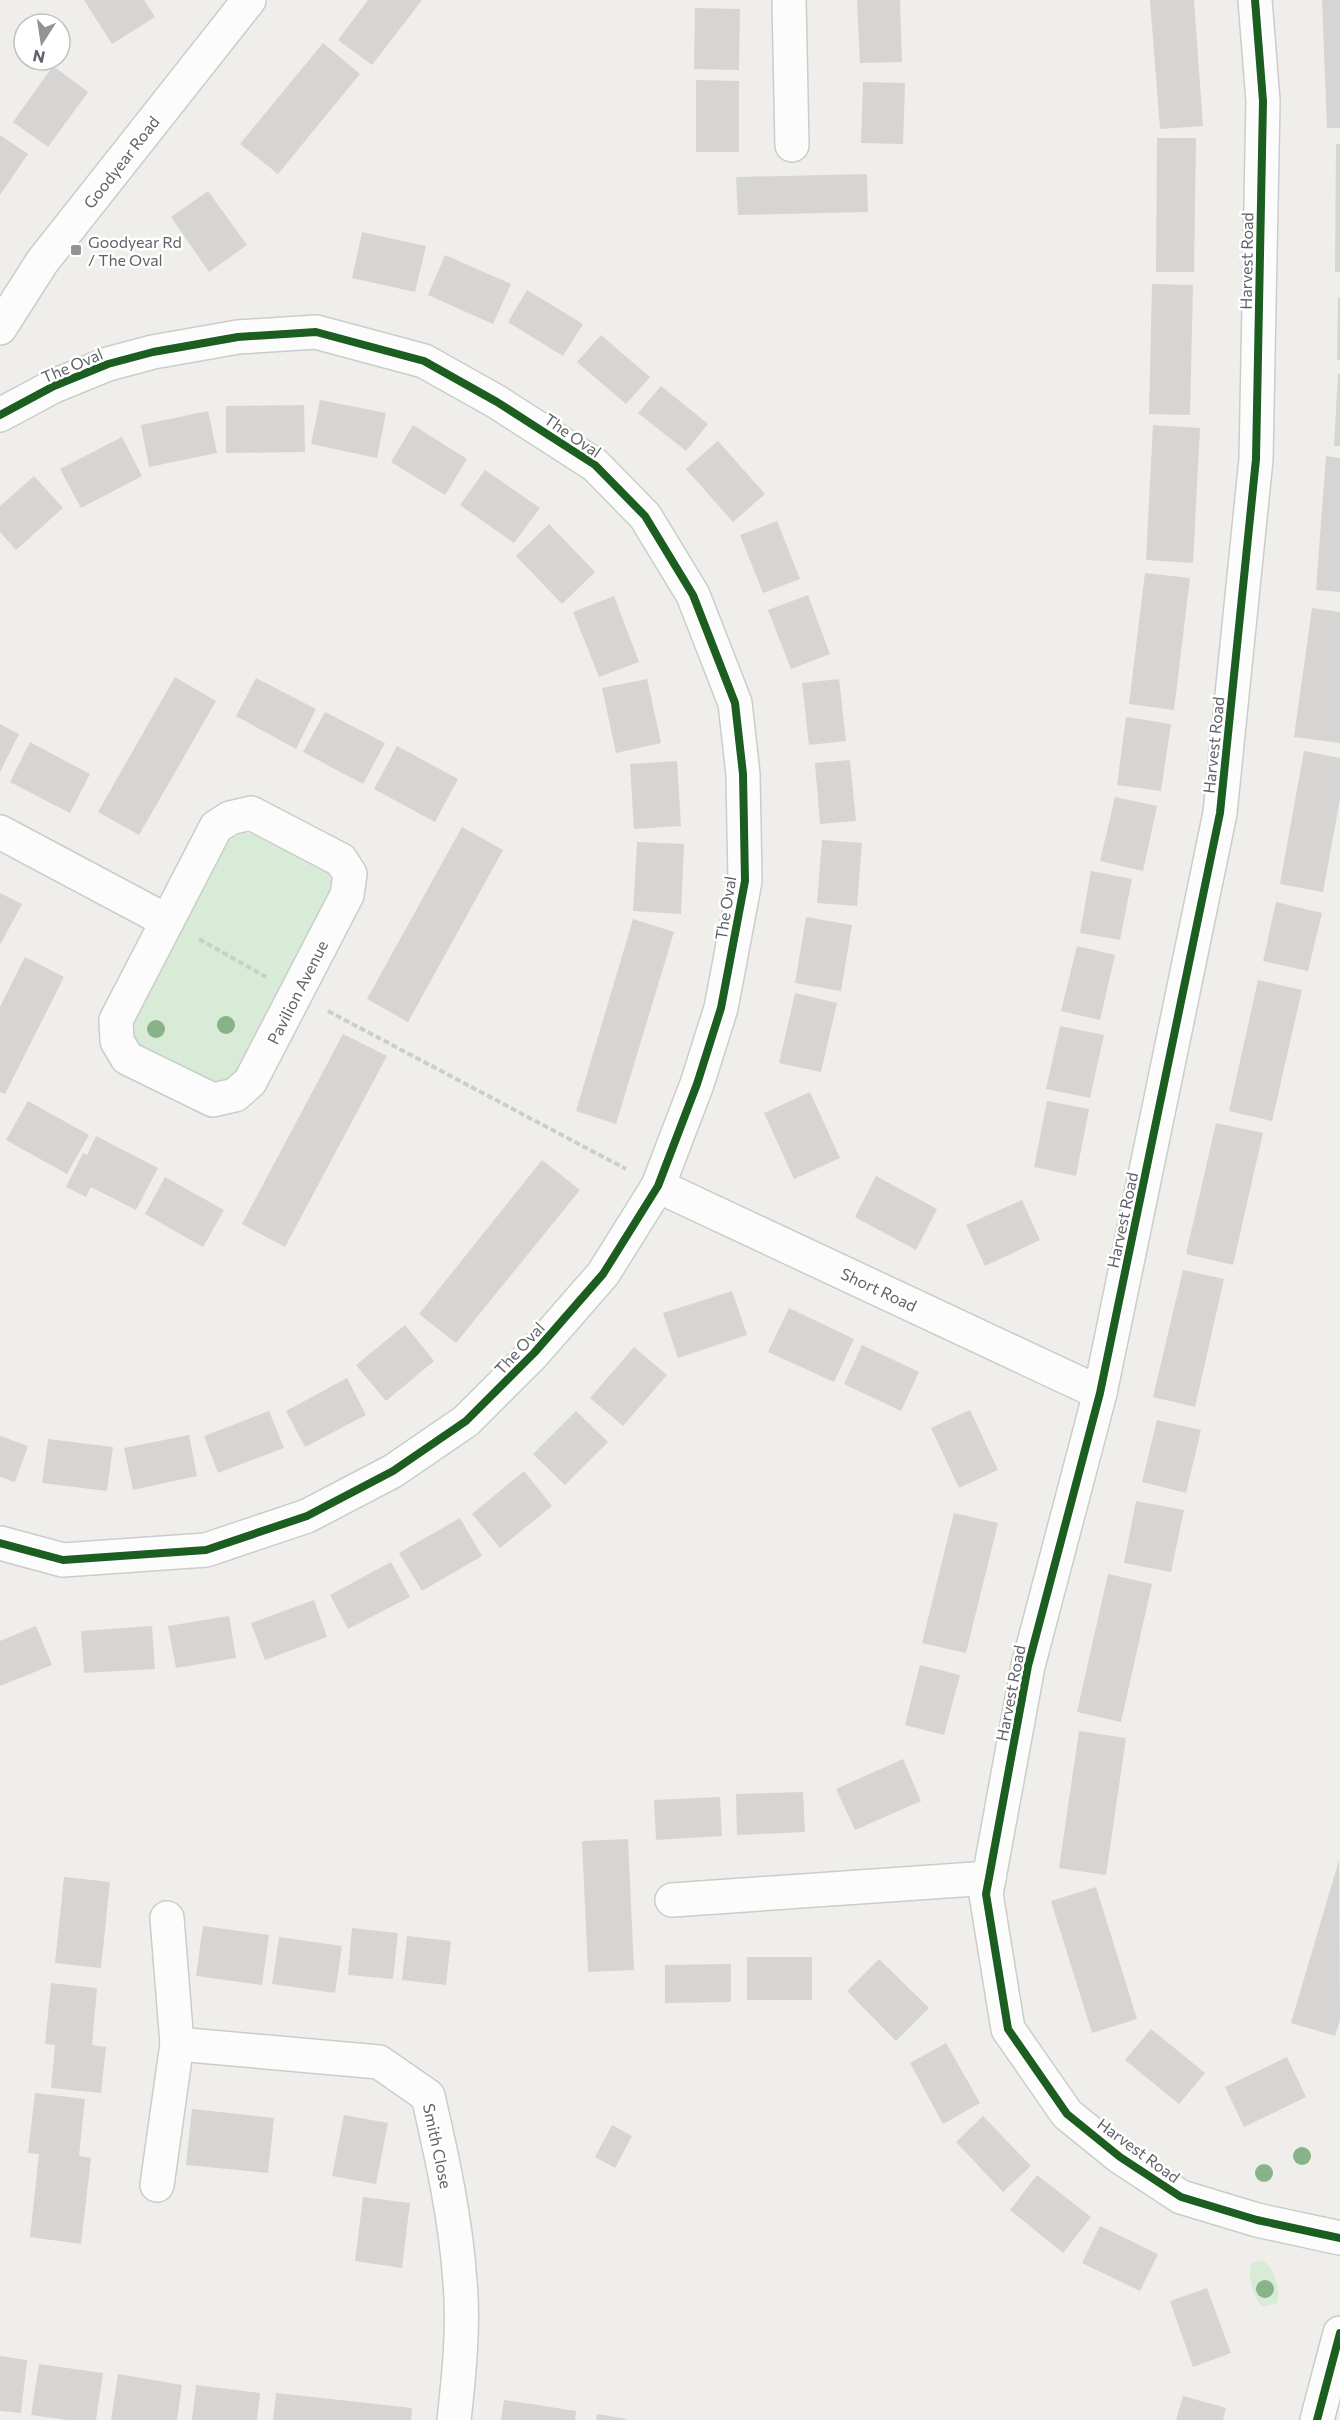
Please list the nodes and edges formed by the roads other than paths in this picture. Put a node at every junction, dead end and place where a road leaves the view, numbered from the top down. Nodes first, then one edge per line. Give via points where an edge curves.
1 (249, 0) edge
2 (789, 0) edge
3 (1256, 0) edge
4 (792, 145) dead end
5 (0, 328) edge
6 (0, 416) edge
7 (0, 832) edge
8 (167, 921) junction
9 (658, 1186) junction
10 (1100, 1393) junction
11 (0, 1543) edge
12 (989, 1878) junction
13 (672, 1900) dead end
14 (167, 1918) dead end
15 (177, 2044) junction
16 (157, 2185) dead end
17 (1340, 2238) edge
18 (1340, 2333) edge
19 (454, 2420) edge
20 (1317, 2420) edge

1 - 5 street, Goodyear Road via 42,262
2 - 4 street
3 - 10 street, Harvest Road via 1263,101 1256,459 1220,813
6 - 9 street, The Oval via 54,386 108,364 153,352 238,338 316,332 423,362 497,402 595,465 645,516 693,595 735,703 744,786 745,881 721,1008
7 - 8 street
8 - 8 street, Pavilion Avenue via 116,1020 117,1041 127,1058 213,1100 235,1095 250,1083 347,895 350,874 341,860 251,813 230,818 216,827
9 - 10 street, Short Road
9 - 11 street, The Oval via 603,1274 534,1353 466,1421 393,1471 307,1516 206,1550 63,1560
10 - 12 street, Harvest Road via 1028,1666
12 - 13 street
12 - 17 street, Harvest Road via 986,1894 1008,2029 1067,2114 1120,2157 1181,2197 1257,2220
14 - 15 street
15 - 16 street
15 - 19 street, Smith Close via 379,2062 428,2096 444,2168 460,2283 460,2363
18 - 20 street

